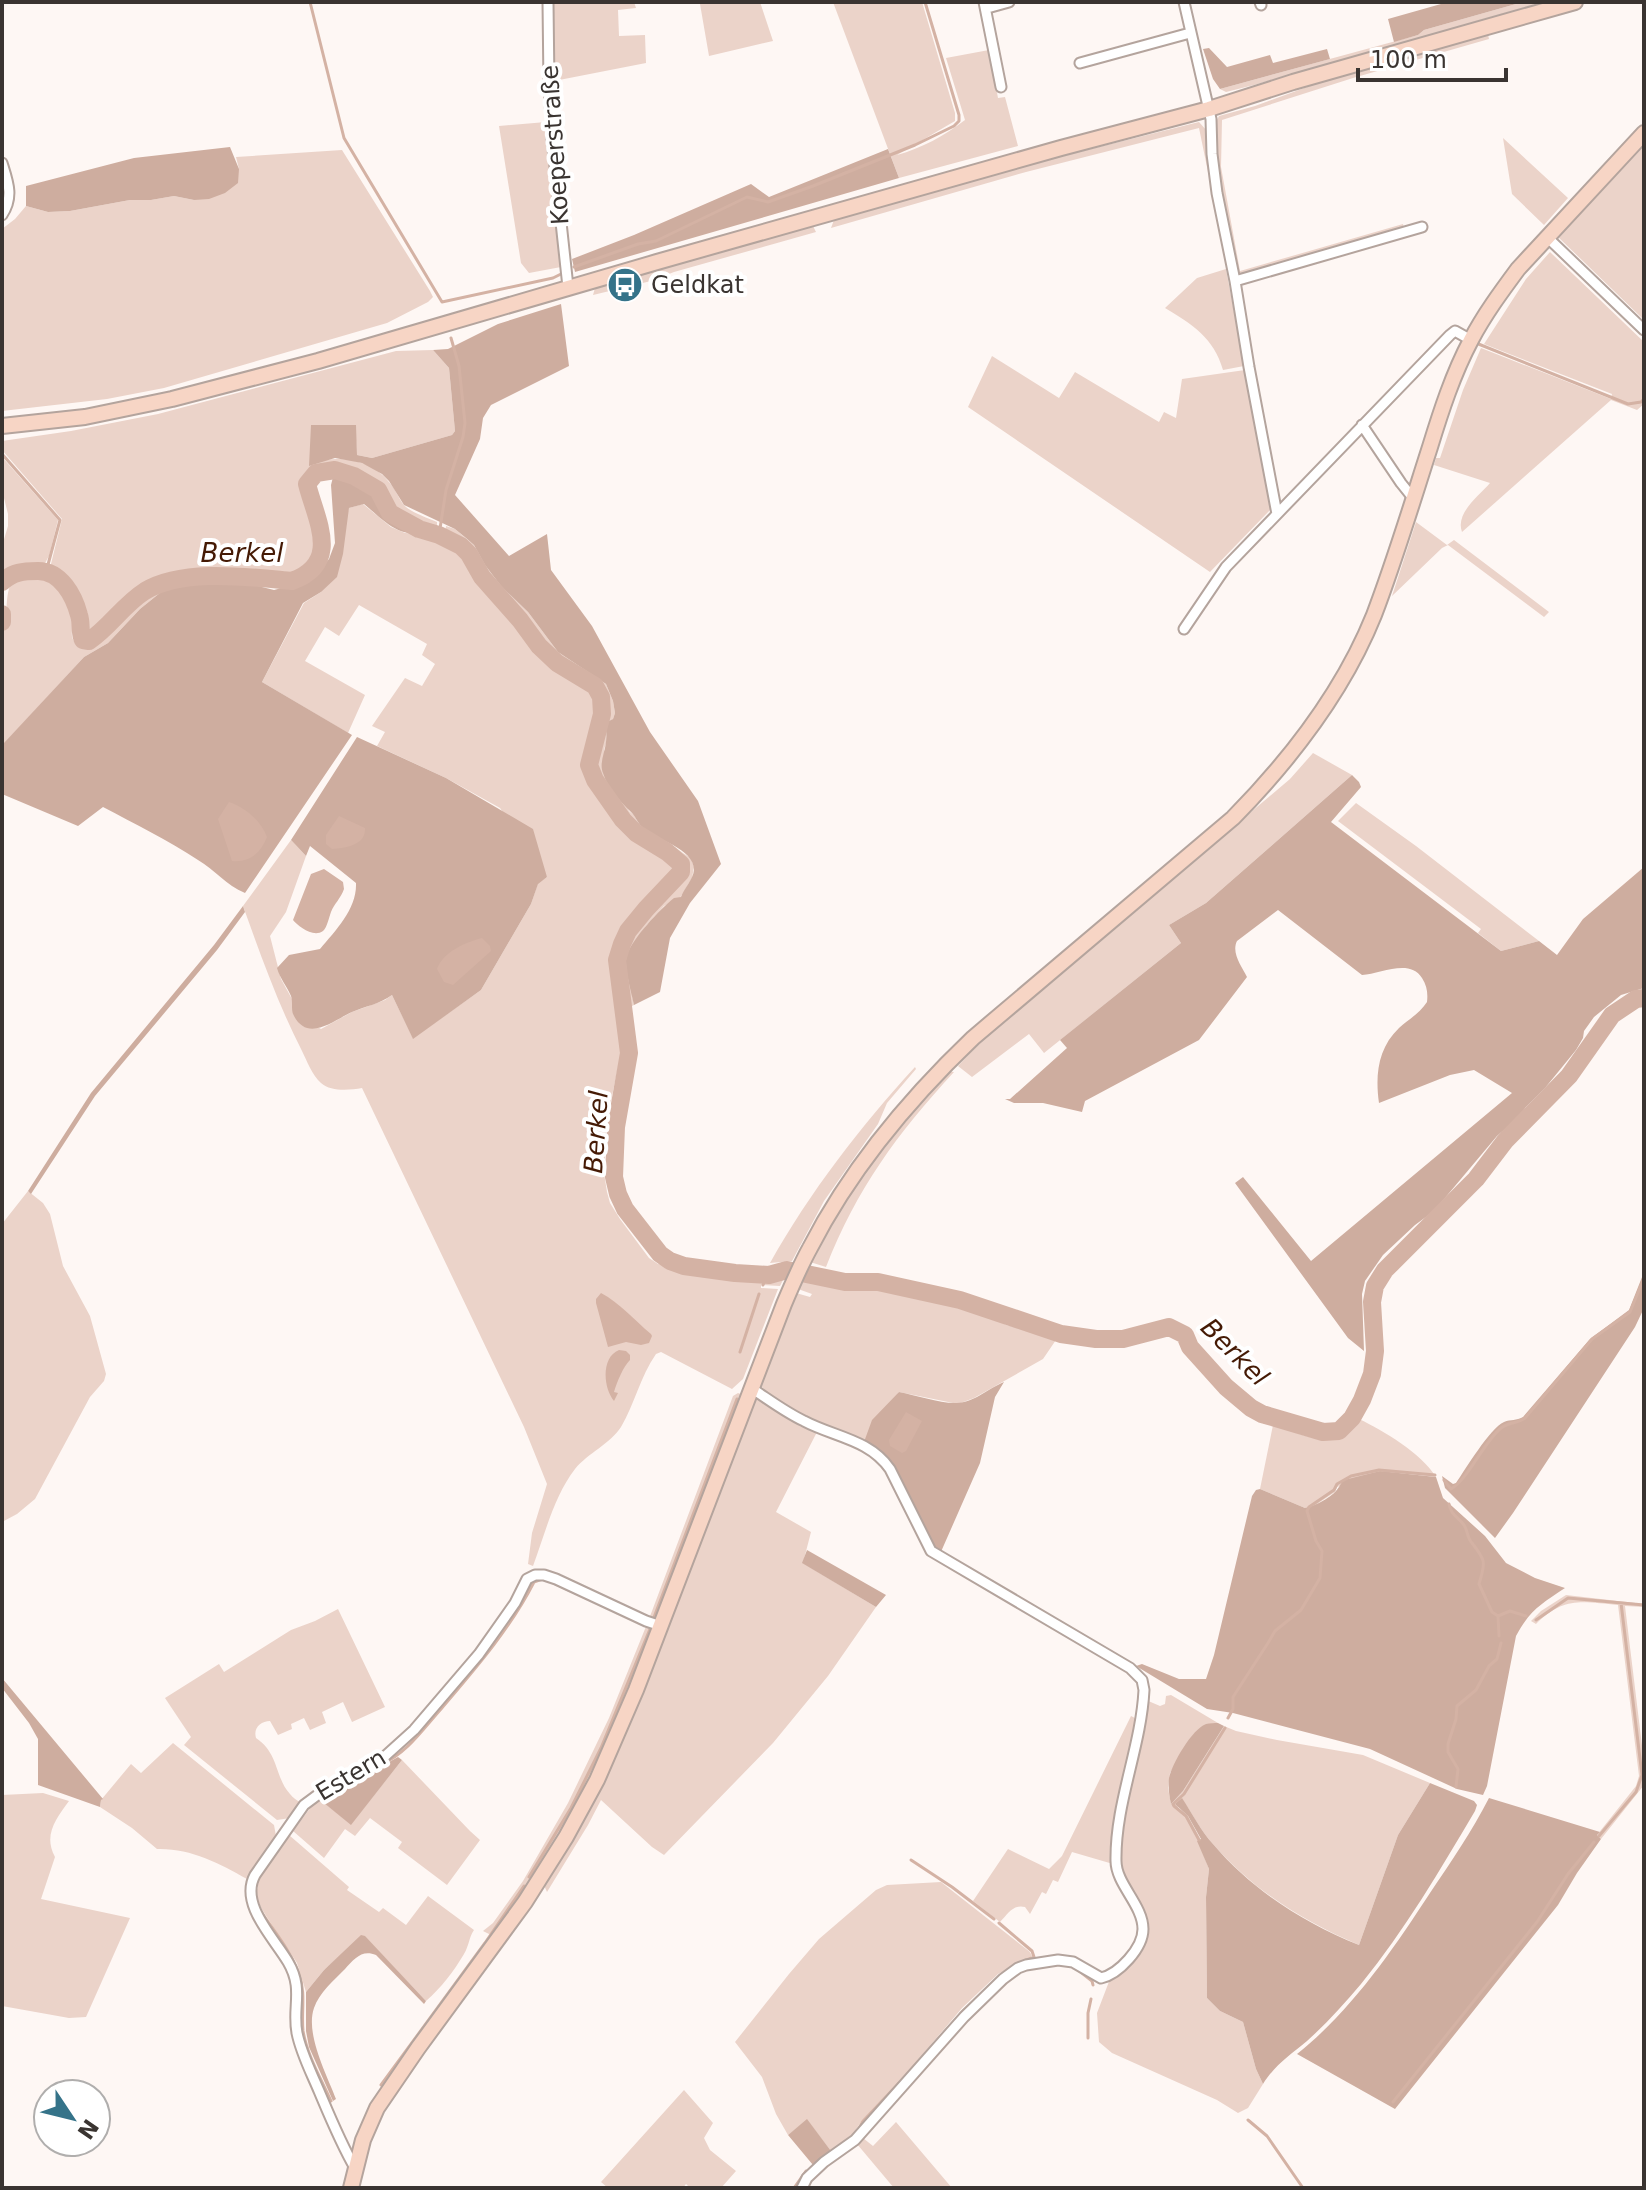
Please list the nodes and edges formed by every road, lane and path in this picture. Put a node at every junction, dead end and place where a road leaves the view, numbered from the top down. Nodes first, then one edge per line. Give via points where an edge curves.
1 (548, 2) edge
2 (1009, 2) edge
3 (1184, 2) edge
4 (1575, 2) edge
5 (985, 4) edge
6 (1190, 33) junction
7 (1080, 63) dead end
8 (1001, 87) dead end
9 (1209, 109) junction
10 (1644, 133) edge
11 (2, 163) edge
12 (2, 215) edge
13 (1422, 227) dead end
14 (1547, 237) junction
15 (1235, 281) junction
16 (568, 287) junction
17 (1644, 330) edge
18 (1471, 340) junction
19 (1362, 425) junction
20 (2, 426) edge
21 (1413, 498) junction
22 (1277, 514) junction
23 (1184, 629) dead end
24 (751, 1388) junction
25 (661, 1626) junction
26 (355, 2168) junction
27 (351, 2188) edge
28 (802, 2188) edge

1 - 16 street, Koeperstraße via 552,139
2 - 5 street
3 - 6 street
4 - 9 street
5 - 8 street
6 - 7 street
6 - 9 street
9 - 15 street via 1217,193
9 - 16 street
10 - 14 street
11 - 12 street via 10,194
13 - 15 street
14 - 17 street
14 - 18 street via 1500,293
15 - 22 street
16 - 20 street via 172,399 85,417
18 - 19 street via 1455,331
18 - 21 street
19 - 21 street
19 - 22 street
21 - 24 street via 1381,595 1319,716 1233,818 973,1038 906,1106 870,1151 810,1248
22 - 23 street via 1226,567
24 - 25 street
24 - 28 street via 806,1422 869,1448 890,1469 931,1551 1130,1668 1144,1690 1117,1833 1116,1866 1143,1929 1125,1965 1101,1978 1058,1960 1018,1968 964,2017 855,2140 824,2162
25 - 26 street via 618,1734 566,1837 377,2108
25 - 26 street, Estern via 556,1579 527,1579 479,1654 414,1730 383,1758 304,1805 255,1875 250,1884 252,1903 289,1963 298,1995 297,2033 306,2061
26 - 27 street

